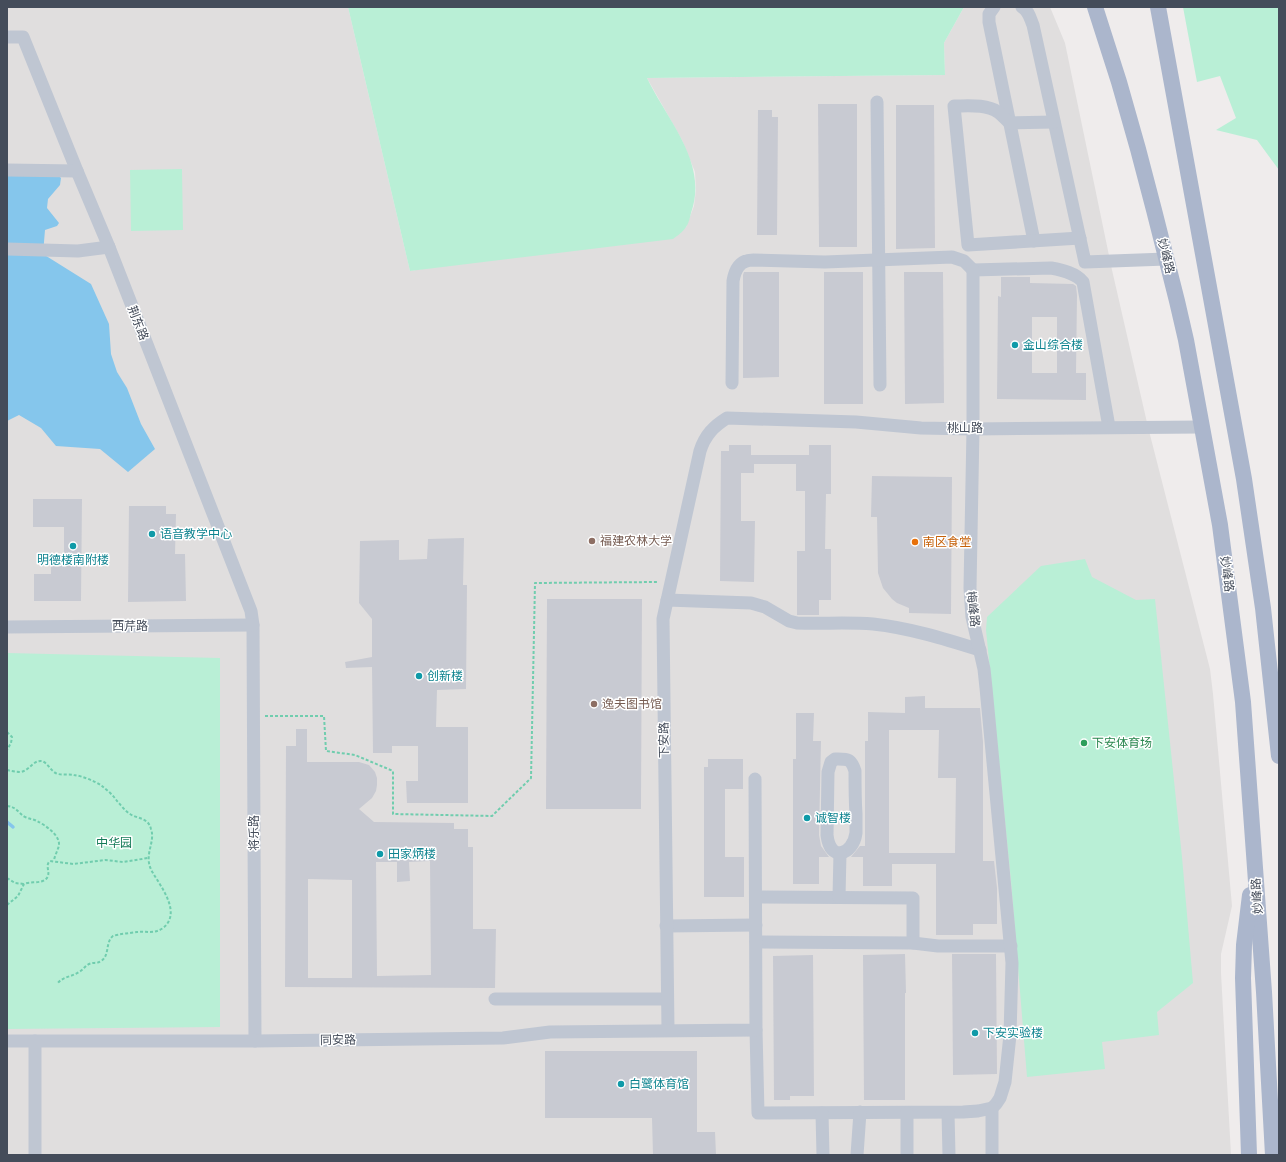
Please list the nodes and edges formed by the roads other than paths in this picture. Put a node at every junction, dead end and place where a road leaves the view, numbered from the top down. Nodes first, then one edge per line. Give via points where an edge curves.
1 (994, 7) edge
2 (1022, 7) edge
3 (1095, 7) edge
4 (1158, 7) edge
5 (7, 37) edge
6 (877, 102) dead end
7 (1054, 122) junction
8 (1010, 123) junction
9 (7, 170) edge
10 (77, 171) junction
11 (1080, 238) junction
12 (1034, 241) junction
13 (109, 247) junction
14 (7, 250) edge
15 (1166, 259) junction
16 (879, 260) junction
17 (973, 270) junction
18 (732, 383) dead end
19 (880, 385) dead end
20 (727, 418) joint
21 (1109, 427) junction
22 (1202, 427) junction
23 (973, 429) junction
24 (667, 600) junction
25 (252, 625) junction
26 (7, 627) edge
27 (980, 650) junction
28 (1279, 756) edge
29 (755, 779) dead end
30 (840, 853) junction
31 (1254, 858) junction
32 (756, 897) junction
33 (839, 897) junction
34 (756, 925) junction
35 (666, 926) junction
36 (756, 942) junction
37 (913, 943) junction
38 (1011, 946) junction
39 (495, 999) dead end
40 (667, 1000) junction
41 (668, 1030) junction
42 (756, 1030) junction
43 (7, 1041) edge
44 (35, 1041) junction
45 (255, 1041) junction
46 (992, 1108) junction
47 (860, 1112) junction
48 (822, 1113) junction
49 (907, 1113) junction
50 (948, 1113) junction
51 (35, 1155) edge
52 (823, 1155) edge
53 (857, 1155) edge
54 (907, 1155) edge
55 (949, 1155) edge
56 (992, 1155) edge
57 (1249, 1155) edge
58 (1273, 1155) edge

1 - 8 street via 989,14 989,22
2 - 7 street via 1030,15
3 - 15 main road, 妙峰路 via 1119,82
4 - 28 main road via 1244,479 1266,630
5 - 10 street, 荆东路 via 23,37
6 - 16 street
7 - 8 street
7 - 11 street
8 - 12 street
8 - 12 street via 999,112 972,106 954,106 968,245
9 - 10 street
10 - 13 street, 荆东路
11 - 12 street
11 - 15 street via 1085,262
13 - 14 street via 78,251
13 - 25 street, 荆东路 via 251,611
15 - 22 main road, 妙峰路 via 1186,340
16 - 17 street via 952,257 964,261
16 - 18 street via 753,260 741,263 735,272 733,282
16 - 19 street
17 - 21 street via 1052,268 1064,271 1083,282
17 - 23 street, 梅峰路
20 - 23 street, 桃山路
20 - 24 street, 下安路 via 717,424 702,443
21 - 22 street, 桃山路
21 - 23 street, 桃山路
22 - 31 main road, 妙峰路 via 1220,525 1244,710
23 - 27 street, 梅峰路 via 970,588 972,617
24 - 27 street via 751,604 765,608 789,621 862,623 894,627 936,636
24 - 35 street, 下安路 via 663,619
25 - 26 street, 西芹路
25 - 45 street, 将乐路
27 - 38 street, 梅峰路 via 986,688
29 - 32 street
30 - 30 street via 851,846 856,833 855,771 849,760 835,759 831,762 828,772 828,843 835,852
30 - 33 street
31 - 57 main road via 1244,944 1243,978
31 - 58 main road, 妙峰路
32 - 33 street
32 - 34 street
33 - 37 street via 913,898
34 - 35 street
34 - 36 street
35 - 40 street, 下安路
36 - 37 street
36 - 42 street
37 - 38 street via 938,946
38 - 46 street, 梅峰路 via 1011,1012 1007,1067 1003,1091
39 - 40 street
40 - 41 street, 下安路
41 - 42 street, 同安路
41 - 45 street, 同安路 via 550,1032 503,1038
42 - 48 street via 758,1113
43 - 44 street, 同安路
44 - 45 street, 同安路
44 - 51 street
46 - 50 street
46 - 56 street
47 - 48 street
47 - 49 street
47 - 53 street
48 - 52 street
49 - 50 street
49 - 54 street
50 - 55 street

